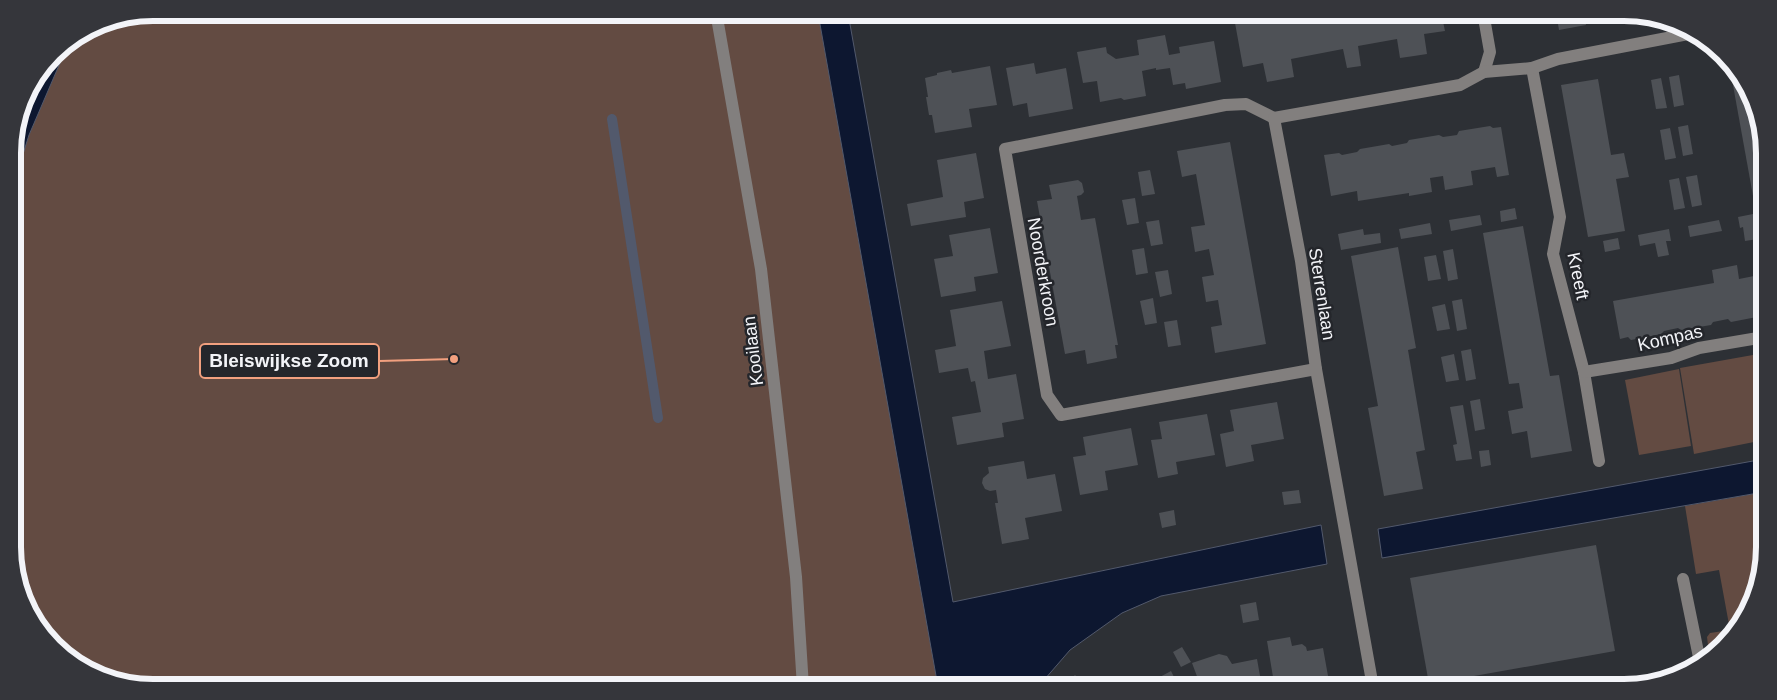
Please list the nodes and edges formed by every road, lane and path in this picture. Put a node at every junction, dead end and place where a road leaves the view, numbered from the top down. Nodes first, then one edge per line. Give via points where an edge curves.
1 (718, 21) edge
2 (1485, 21) edge
3 (1682, 35) edge
4 (1532, 68) junction
5 (1484, 72) junction
6 (1274, 118) junction
7 (1756, 338) edge
8 (1316, 369) junction
9 (1584, 372) junction
10 (1600, 461) dead end
11 (1683, 579) dead end
12 (1699, 655) edge
13 (1371, 678) edge
14 (802, 679) edge

1 - 14 street, Kooilaan via 761,269 796,577
2 - 5 street via 1490,52
3 - 4 street via 1558,59
4 - 5 street
4 - 9 street, Kreeft via 1560,217 1553,254
5 - 6 street via 1460,85
6 - 8 street, Sterrenlaan
6 - 8 street, Noorderkroon via 1246,104 1225,105 1004,149 1047,395 1061,415
7 - 9 street, Kompas via 1700,348 1671,358
8 - 13 street, Sterrenlaan
9 - 10 street, Kreeft
11 - 12 street

